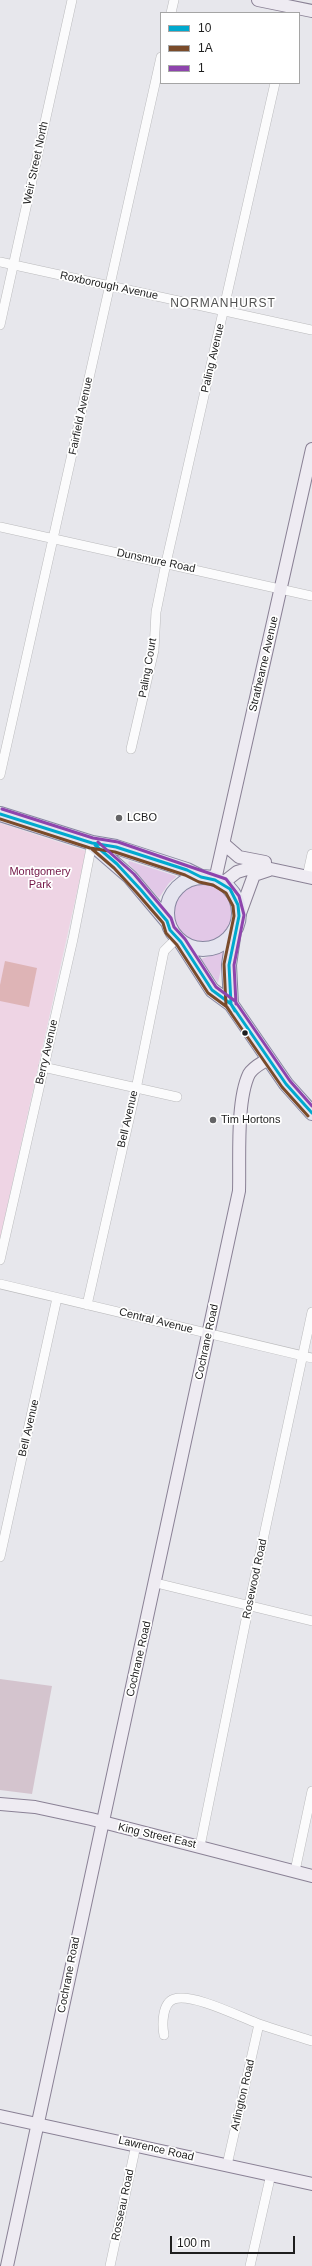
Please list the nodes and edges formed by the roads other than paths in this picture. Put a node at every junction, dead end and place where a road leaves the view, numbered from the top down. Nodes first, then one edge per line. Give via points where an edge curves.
1 (72, 0) edge
2 (174, 0) edge
3 (258, 0) edge
4 (292, 7) edge
5 (312, 11) edge
6 (171, 12) edge
7 (160, 61) edge
8 (275, 84) edge
9 (0, 262) edge
10 (14, 264) junction
11 (109, 285) junction
12 (224, 311) junction
13 (0, 326) edge
14 (312, 330) edge
15 (312, 449) edge
16 (0, 527) edge
17 (53, 539) junction
18 (166, 563) junction
19 (281, 589) junction
20 (312, 596) edge
21 (131, 749) dead end
22 (0, 775) edge
23 (0, 814) edge
24 (92, 843) junction
25 (224, 844) junction
26 (312, 854) edge
27 (274, 871) junction
28 (201, 877) junction
29 (309, 877) edge
30 (219, 882) junction
31 (238, 916) junction
32 (167, 921) junction
33 (234, 930) junction
34 (179, 940) junction
35 (230, 1004) junction
36 (268, 1059) junction
37 (44, 1067) junction
38 (136, 1089) junction
39 (177, 1097) dead end
40 (312, 1113) edge
41 (0, 1260) edge
42 (0, 1284) edge
43 (57, 1298) junction
44 (87, 1305) junction
45 (312, 1312) edge
46 (208, 1334) junction
47 (307, 1357) edge
48 (0, 1511) edge
49 (10, 1513) junction
50 (0, 1557) edge
51 (156, 1583) junction
52 (249, 1605) junction
53 (312, 1621) edge
54 (312, 1791) edge
55 (0, 1804) edge
56 (102, 1822) junction
57 (200, 1846) junction
58 (295, 1871) junction
59 (312, 1876) edge
60 (259, 2024) junction
61 (164, 2035) dead end
62 (312, 2041) edge
63 (0, 2116) edge
64 (37, 2123) junction
65 (136, 2145) junction
66 (227, 2165) junction
67 (271, 2174) junction
68 (312, 2184) edge
69 (7, 2266) edge
70 (110, 2266) edge
71 (250, 2266) edge

1 - 10 street, Weir Street North
2 - 6 street
3 - 4 street
4 - 5 street
7 - 11 street, Fairfield Avenue
8 - 12 street, Paling Avenue
9 - 10 street, Roxborough Avenue
10 - 11 street, Roxborough Avenue
10 - 13 street, Weir Street North
11 - 12 street, Roxborough Avenue
11 - 17 street, Fairfield Avenue
12 - 14 street, Roxborough Avenue
12 - 18 street, Paling Avenue
15 - 19 street, Strathearne Avenue
16 - 17 street, Dunsmure Road
17 - 18 street, Dunsmure Road
17 - 22 street, Fairfield Avenue
18 - 19 street, Dunsmure Road
18 - 21 street, Paling Court via 156,612 154,650
19 - 20 street, Dunsmure Road
19 - 25 street, Strathearne Avenue
23 - 24 main road
24 - 28 main road via 116,847
24 - 32 main road via 130,878
24 - 37 street, Berry Avenue
25 - 27 street via 233,854 263,861
25 - 30 street, Strathearne Avenue
26 - 29 street
27 - 29 street
27 - 30 street via 260,866 250,867
27 - 31 street via 254,875
28 - 30 main road
28 - 32 main road via 183,883 175,890 167,908
30 - 31 main road via 235,898
31 - 33 main road
32 - 34 main road
33 - 34 main road via 223,943 206,949 195,949
33 - 35 main road via 228,972
34 - 35 main road via 212,990
34 - 38 street, Bell Avenue via 164,951
35 - 36 main road
36 - 40 main road
36 - 46 street, Cochrane Road via 252,1069 249,1074 242,1103 239,1190
37 - 38 street
37 - 41 street, Berry Avenue
38 - 39 street
38 - 44 street, Bell Avenue
42 - 43 street, Central Avenue
43 - 44 street, Central Avenue
43 - 49 street, Bell Avenue
44 - 46 street, Central Avenue
45 - 47 street, Rosewood Road
46 - 47 street, Central Avenue
46 - 51 street, Cochrane Road
47 - 52 street, Rosewood Road
48 - 49 street
49 - 50 street, Bell Avenue
51 - 52 street
51 - 56 street, Cochrane Road
52 - 53 street
52 - 57 street, Rosewood Road
54 - 58 street
55 - 56 street, King Street East via 35,1807
56 - 57 street, King Street East
56 - 64 street, Cochrane Road
57 - 58 street, King Street East
58 - 59 street, King Street East
60 - 61 street via 212,2005 176,1999 169,2002 166,2008 162,2026
60 - 62 street
60 - 66 street, Arlington Road
63 - 64 street, Lawrence Road
64 - 65 street, Lawrence Road
64 - 69 street, Cochrane Road
65 - 66 street, Lawrence Road
65 - 70 street, Rosseau Road
66 - 67 street, Lawrence Road
67 - 68 street, Lawrence Road
67 - 71 street

